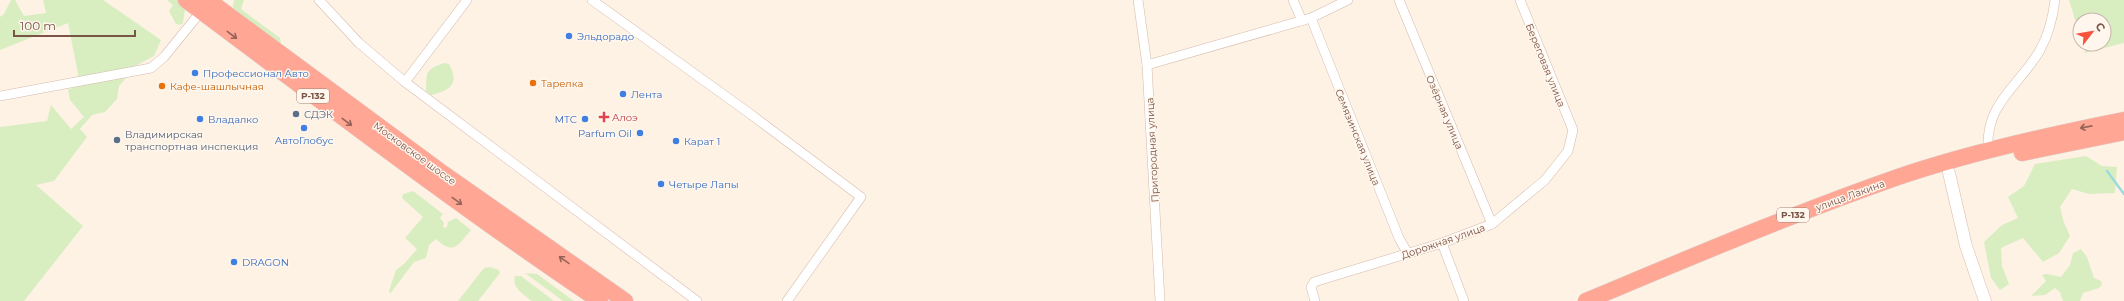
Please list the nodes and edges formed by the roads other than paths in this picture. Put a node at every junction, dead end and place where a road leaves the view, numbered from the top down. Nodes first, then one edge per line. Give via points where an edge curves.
1 (186, 0) edge
2 (319, 0) edge
3 (467, 0) edge
4 (592, 0) edge
5 (1138, 0) edge
6 (1293, 0) edge
7 (1348, 0) edge
8 (1399, 0) edge
9 (1520, 0) edge
10 (2055, 0) edge
11 (207, 3) edge
12 (1306, 20) junction
13 (1147, 65) junction
14 (405, 82) junction
15 (0, 96) edge
16 (2124, 120) edge
17 (1573, 130) joint
18 (2124, 132) edge
19 (1988, 151) junction
20 (1949, 173) junction
21 (1492, 224) junction
22 (1442, 243) junction
23 (1408, 254) junction
24 (600, 301) edge
25 (625, 301) edge
26 (697, 301) edge
27 (787, 301) edge
28 (1160, 301) edge
29 (1314, 301) edge
30 (1464, 301) edge
31 (1586, 301) edge
32 (1610, 301) edge
33 (1985, 301) edge

1 - 11 highway, Московское шоссе / Р-132
2 - 14 street via 359,43
3 - 14 street
4 - 27 street via 861,197
5 - 13 street, Пригородная улица
6 - 12 street, Семязинская улица
7 - 12 street
8 - 21 street, Озёрная улица
9 - 17 street, Береговая улица
10 - 19 street via 2054,11 2040,50 1993,112 1987,138
11 - 15 street via 164,57 151,68
11 -> 24 highway, Московское шоссе / Р-132 via 353,126 527,252
25 -> 11 highway, Московское шоссе / Р-132 via 479,200
12 - 13 street
12 - 23 street, Семязинская улица
13 - 28 street, Пригородная улица
14 - 26 street
16 -> 19 highway, улица Лакина / Р-132
17 - 21 street, Дорожная улица via 1568,151 1545,180
18 - 20 highway, улица Лакина / Р-132 via 2037,150
19 - 31 highway, улица Лакина / Р-132 via 1899,177 1794,214
20 - 32 highway, улица Лакина / Р-132 via 1901,186 1796,223
20 - 33 street via 1966,246
21 - 22 street, Дорожная улица
22 - 23 street, Дорожная улица
22 - 30 street
23 - 29 street, Дорожная улица via 1314,282 1311,287

